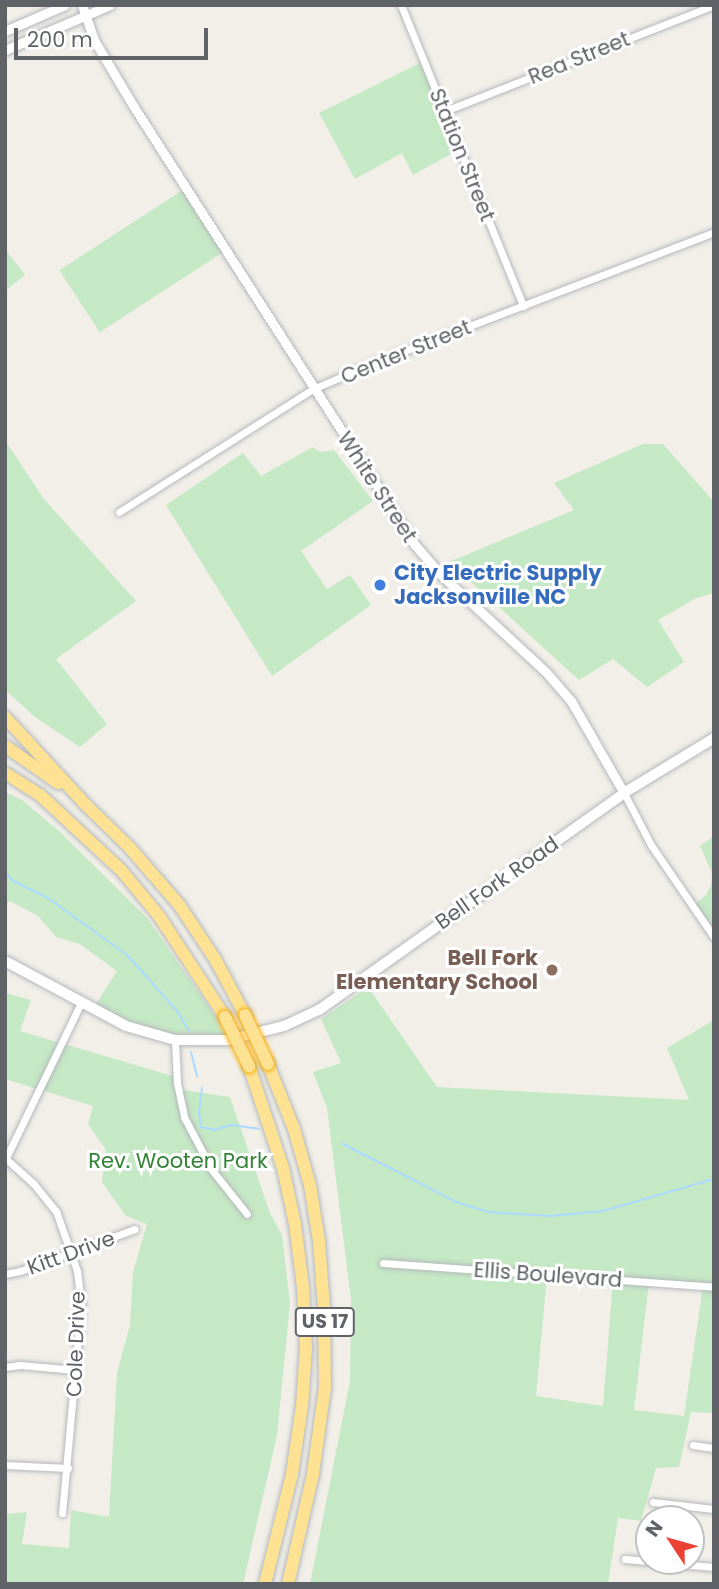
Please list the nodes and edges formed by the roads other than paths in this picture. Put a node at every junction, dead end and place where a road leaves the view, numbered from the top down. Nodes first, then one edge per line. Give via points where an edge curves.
1 (65, 5) edge
2 (110, 5) edge
3 (401, 5) edge
4 (713, 5) edge
5 (83, 10) edge
6 (5, 31) edge
7 (5, 50) edge
8 (445, 111) junction
9 (714, 232) edge
10 (523, 306) junction
11 (313, 389) junction
12 (119, 512) dead end
13 (5, 717) edge
14 (714, 738) edge
15 (5, 746) edge
16 (5, 773) edge
17 (5, 780) edge
18 (624, 793) junction
19 (40, 795) junction
20 (86, 805) junction
21 (714, 937) edge
22 (5, 961) edge
23 (81, 1003) junction
24 (175, 1040) junction
25 (6, 1159) edge
26 (247, 1214) dead end
27 (135, 1229) dead end
28 (73, 1252) junction
29 (383, 1263) dead end
30 (5, 1274) edge
31 (714, 1287) edge
32 (5, 1367) edge
33 (76, 1370) junction
34 (693, 1445) dead end
35 (714, 1448) edge
36 (5, 1465) edge
37 (68, 1468) junction
38 (653, 1502) dead end
39 (714, 1509) edge
40 (62, 1513) dead end
41 (625, 1559) dead end
42 (714, 1567) edge
43 (265, 1584) edge
44 (288, 1584) edge

1 - 6 street
2 - 5 street
3 - 8 street, Station Street
4 - 8 street, Rea Street
5 - 7 street
5 - 11 street, White Street via 94,40 134,107
8 - 10 street, Station Street
9 - 10 street, Center Street
10 - 11 street, Center Street
11 - 12 street, Center Street
11 - 18 street, White Street via 415,545 571,701
13 - 20 highway
14 - 18 main road, Bell Fork Road
15 - 20 highway, US 17
16 - 19 highway, US 17
17 - 19 highway
18 - 21 street, White Street via 651,845
18 - 24 main road, Bell Fork Road via 319,1010 284,1026 228,1040
19 - 43 highway, US 17, bridge via 121,870 159,916 225,1017 249,1066 283,1168 295,1224 306,1348 292,1474
20 - 44 highway, US 17, bridge via 180,906 215,958 268,1065 310,1185 324,1307 325,1387 313,1474
22 - 23 main road, Bell Fork Road
23 - 24 main road, Bell Fork Road via 126,1026
23 - 25 street
24 - 26 street via 184,1117 212,1170
25 - 28 street, Cole Drive via 56,1211
27 - 28 street, Kitt Drive
28 - 30 street, Kitt Drive
28 - 33 street, Cole Drive via 81,1305
29 - 31 street, Ellis Boulevard
32 - 33 street
33 - 37 street, Cole Drive
34 - 35 street
36 - 37 street
37 - 40 street, Cole Drive
38 - 39 street
41 - 42 street

